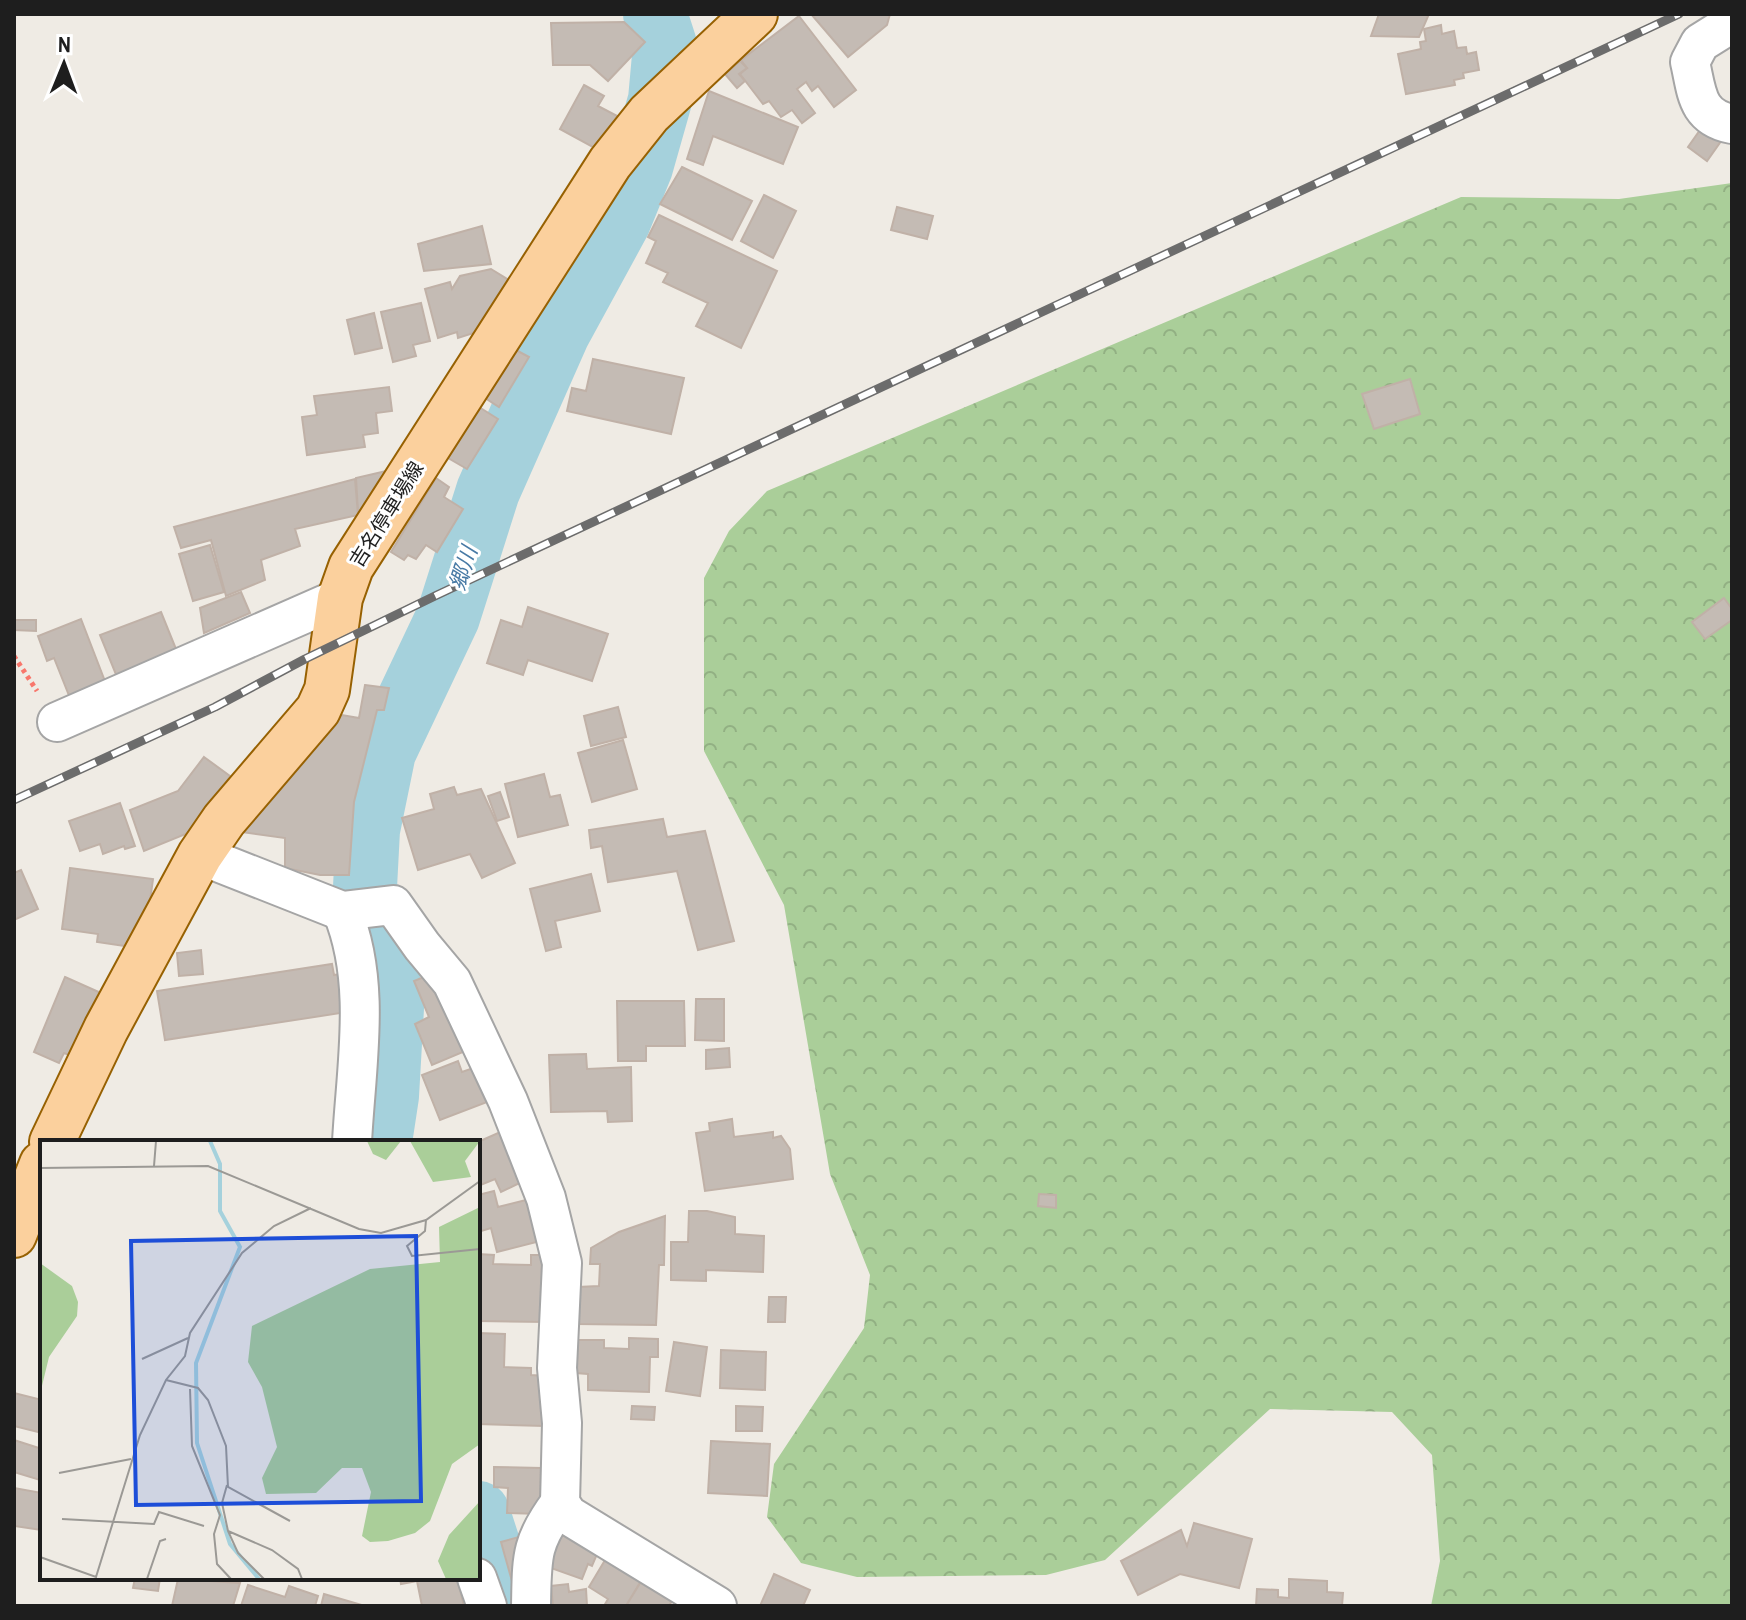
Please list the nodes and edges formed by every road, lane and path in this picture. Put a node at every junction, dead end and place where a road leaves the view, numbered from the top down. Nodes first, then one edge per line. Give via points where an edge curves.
1 (755, 14) edge
2 (1732, 23) edge
3 (1732, 124) edge
4 (340, 598) junction
5 (57, 722) dead end
6 (200, 855) junction
7 (359, 910) junction
8 (53, 1140) edge
9 (352, 1140) edge
10 (40, 1169) edge
11 (14, 1235) edge
12 (560, 1503) junction
13 (478, 1580) edge
14 (487, 1606) edge
15 (531, 1606) edge
16 (717, 1606) edge

1 - 4 main road, 吉名停車場線 via 663,100 610,163 351,567
2 - 3 street via 1700,43 1690,62 1700,105 1716,120
4 - 5 street
4 - 6 main road, 吉名停車場線 via 327,690 318,710
6 - 7 street
6 - 8 main road, 吉名停車場線
7 - 9 street via 351,933 361,993
7 - 12 street via 393,905 452,982 546,1198 562,1263 557,1368
10 - 11 main road
12 - 15 street via 541,1527 533,1550
12 - 16 street via 568,1515
13 - 14 street

